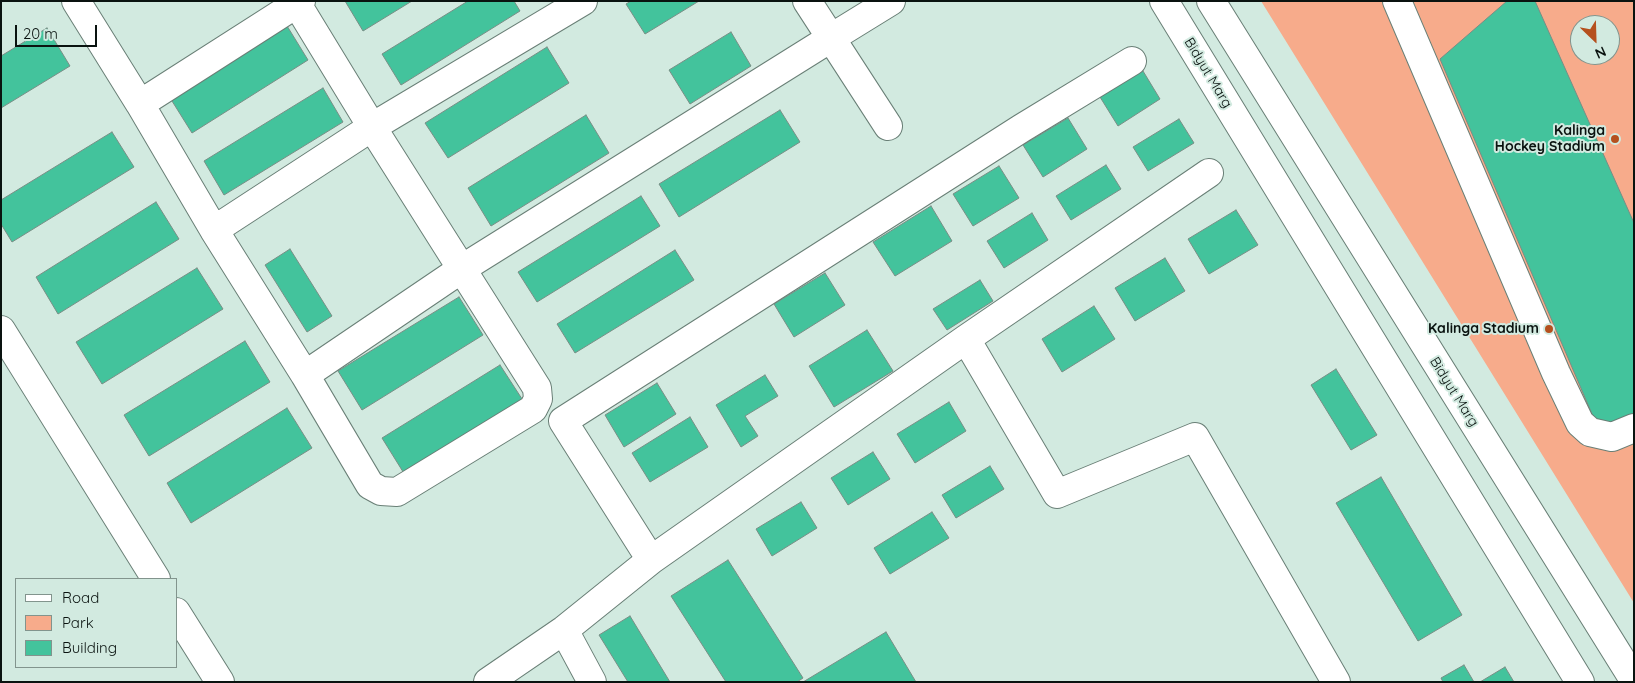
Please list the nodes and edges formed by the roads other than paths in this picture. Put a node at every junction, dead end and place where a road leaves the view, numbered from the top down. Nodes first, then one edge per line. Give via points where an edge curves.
1 (76, 1) edge
2 (583, 1) edge
3 (807, 1) edge
4 (891, 1) edge
5 (1164, 1) edge
6 (1211, 1) edge
7 (1397, 1) edge
8 (299, 3) edge
9 (831, 38) junction
10 (1132, 61) dead end
11 (140, 104) junction
12 (888, 126) dead end
13 (372, 127) junction
14 (1209, 174) dead end
15 (214, 230) junction
16 (463, 268) junction
17 (1, 330) edge
18 (966, 339) junction
19 (305, 375) junction
20 (1634, 428) edge
21 (651, 560) junction
22 (155, 578) edge
23 (178, 615) edge
24 (564, 630) junction
25 (1634, 680) edge
26 (220, 682) edge
27 (488, 682) edge
28 (592, 682) edge
29 (1336, 682) edge
30 (1580, 682) edge

1 - 11 main road
2 - 13 main road
3 - 9 main road
4 - 9 main road
5 - 30 main road, Bidyut Marg
6 - 25 main road, Bidyut Marg
7 - 20 main road via 1580,423 1590,432 1612,437
8 - 11 main road
8 - 13 main road
9 - 12 main road
9 - 16 main road
10 - 21 main road via 563,421
11 - 15 main road
13 - 15 main road
13 - 16 main road
14 - 18 main road
15 - 19 main road
16 - 19 main road
16 - 19 main road via 537,388 538,399 533,409 398,492 381,491 370,485
17 - 22 main road
18 - 21 main road
18 - 29 main road via 1056,494 1195,437
21 - 24 main road
23 - 26 main road
24 - 27 main road
24 - 28 main road

